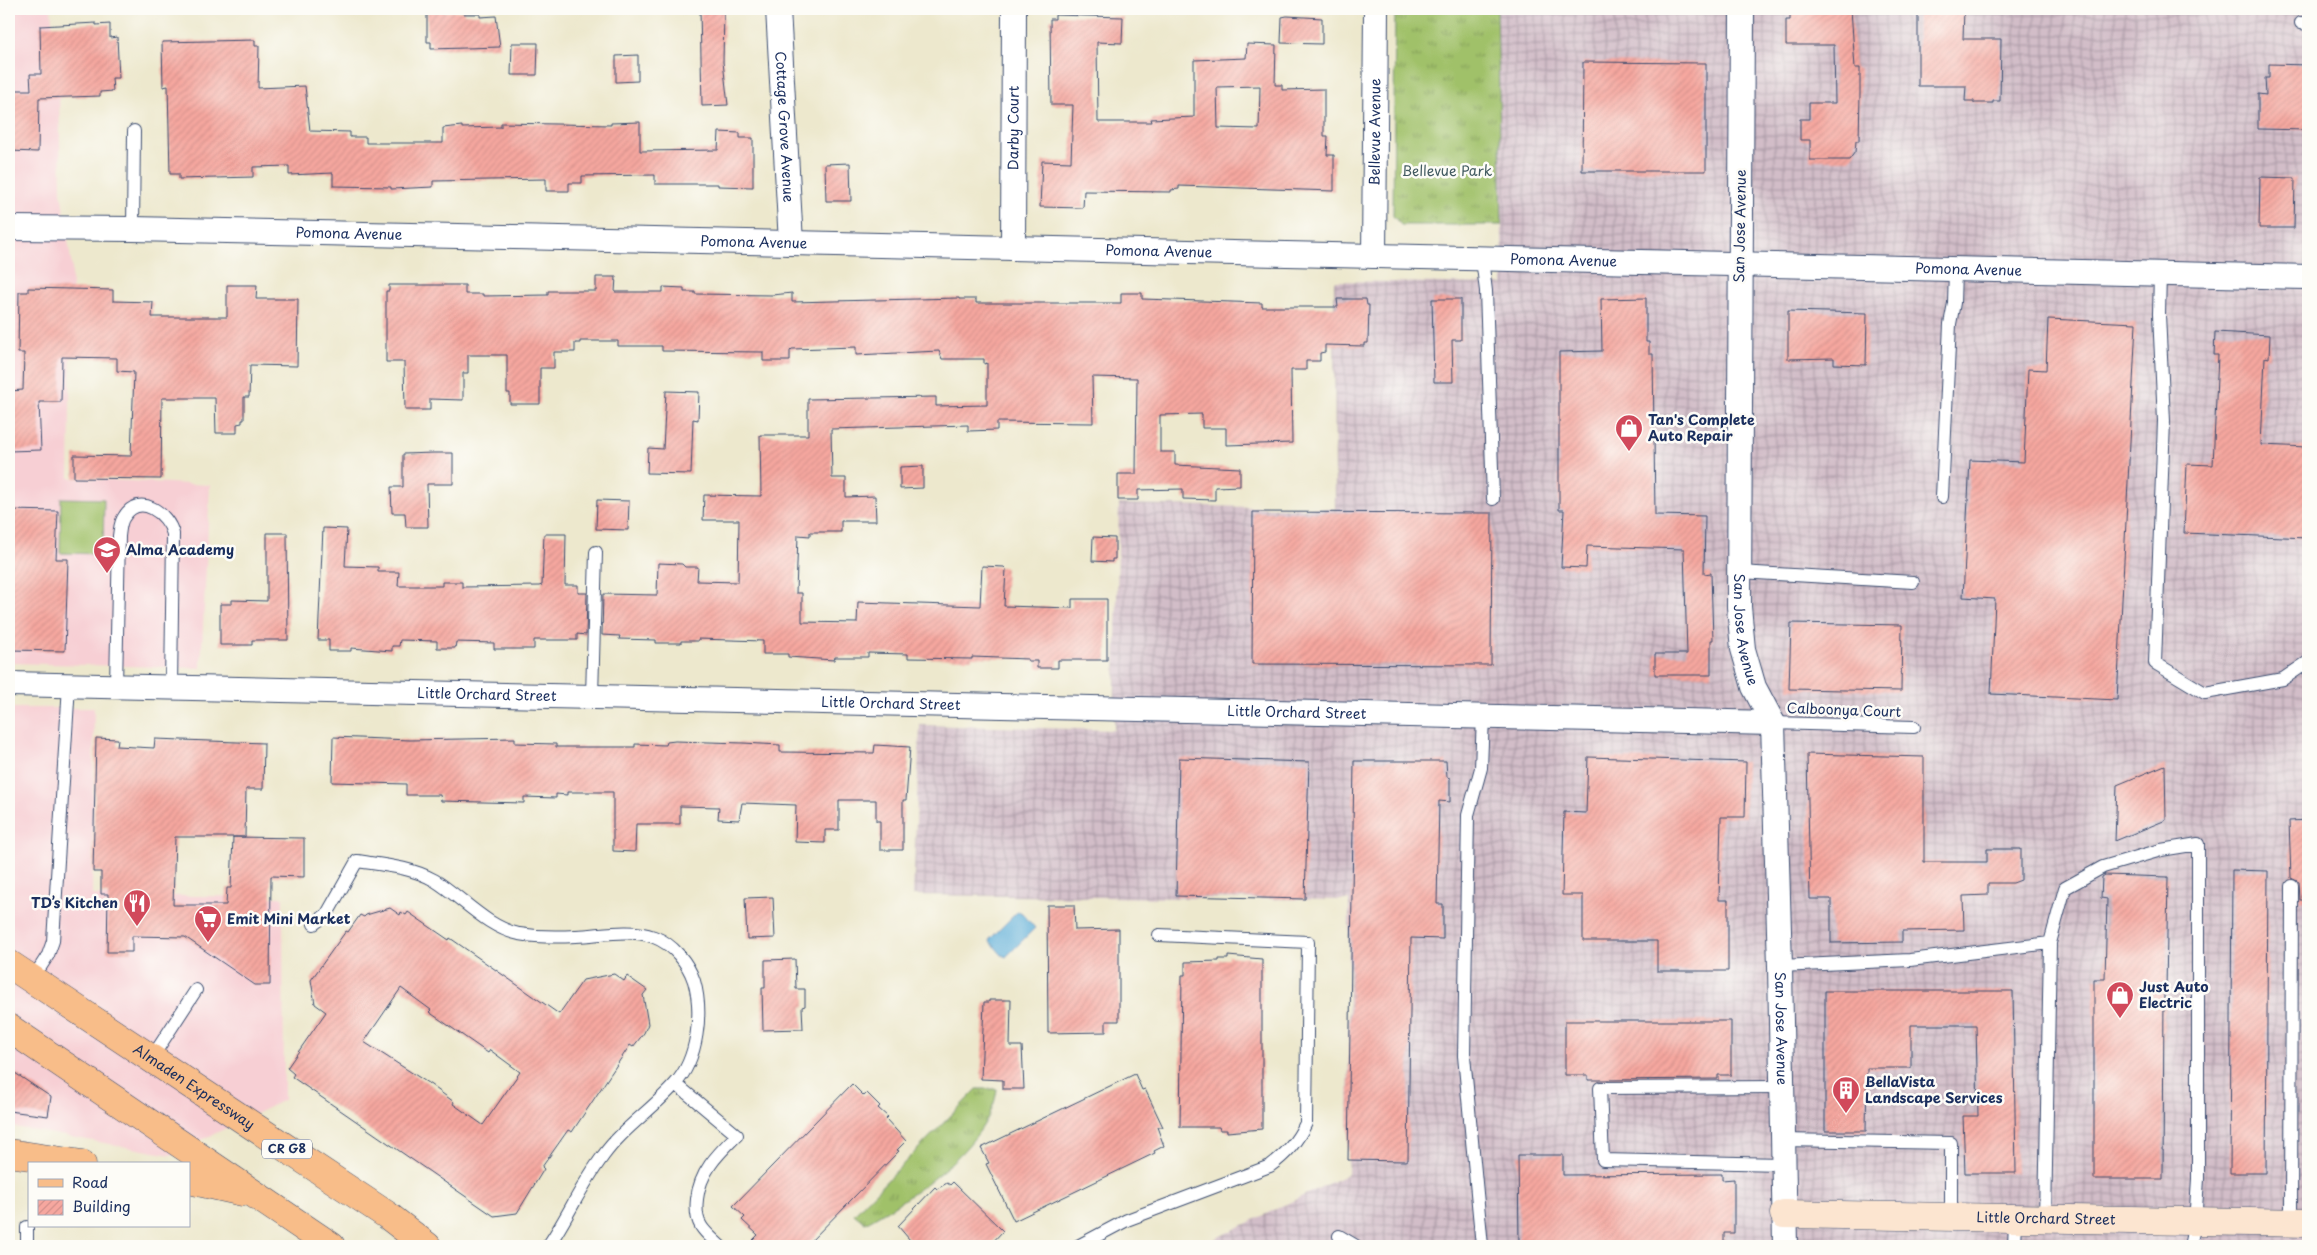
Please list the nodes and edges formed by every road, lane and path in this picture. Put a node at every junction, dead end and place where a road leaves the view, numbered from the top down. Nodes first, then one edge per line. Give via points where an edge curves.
1 (778, 9) edge
2 (1014, 9) edge
3 (1376, 9) edge
4 (1742, 9) edge
5 (134, 131) dead end
6 (9, 228) edge
7 (133, 229) junction
8 (791, 243) junction
9 (1013, 248) junction
10 (1374, 256) junction
11 (1482, 259) junction
12 (1740, 265) junction
13 (1955, 270) junction
14 (2160, 274) junction
15 (2308, 278) edge
16 (1942, 497) dead end
17 (1493, 499) dead end
18 (596, 552) dead end
19 (1740, 572) junction
20 (1913, 582) dead end
21 (2308, 662) edge
22 (9, 684) edge
23 (69, 685) junction
24 (116, 686) junction
25 (171, 688) junction
26 (592, 696) junction
27 (1483, 716) junction
28 (1773, 723) junction
29 (1914, 727) dead end
30 (2292, 886) dead end
31 (314, 924) dead end
32 (1159, 935) dead end
33 (2050, 943) junction
34 (9, 964) edge
35 (1780, 966) junction
36 (32, 980) junction
37 (196, 990) dead end
38 (9, 1028) edge
39 (151, 1059) junction
40 (676, 1084) junction
41 (1781, 1088) junction
42 (1782, 1140) junction
43 (9, 1153) edge
44 (69, 1162) edge
45 (1782, 1164) junction
46 (190, 1180) edge
47 (257, 1195) junction
48 (1784, 1214) junction
49 (1950, 1218) junction
50 (2015, 1220) junction
51 (2045, 1220) junction
52 (2300, 1223) edge
53 (27, 1227) dead end
54 (2192, 1234) edge
55 (1339, 1236) dead end
56 (27, 1246) edge
57 (332, 1246) edge
58 (427, 1246) edge
59 (548, 1246) edge
60 (720, 1246) edge
61 (1078, 1246) edge
62 (1356, 1246) edge
63 (1482, 1246) edge
64 (1784, 1246) edge
65 (2014, 1246) edge

1 - 8 street, Cottage Grove Avenue
2 - 9 street, Darby Court
3 - 10 street, Bellevue Avenue
4 - 12 street, San Jose Avenue
5 - 7 lane
6 - 7 street, Pomona Avenue
7 - 8 street, Pomona Avenue
8 - 9 street, Pomona Avenue
9 - 10 street, Pomona Avenue
10 - 11 street, Pomona Avenue
11 - 12 street, Pomona Avenue
11 - 17 lane via 1486,291
12 - 13 street, Pomona Avenue
12 - 19 street, San Jose Avenue
13 - 14 street, Pomona Avenue
13 - 16 lane
14 - 15 street, Pomona Avenue
14 - 21 lane via 2158,314 2164,421 2155,663 2206,693 2283,679
18 - 26 lane
19 - 20 lane
19 - 28 street, San Jose Avenue via 1743,649 1754,688
22 - 23 street, Little Orchard Street
23 - 24 street, Little Orchard Street
23 - 36 lane via 53,941
24 - 25 street, Little Orchard Street
24 - 25 lane via 118,536 124,517 130,510 147,507 164,515 173,534
25 - 26 street, Little Orchard Street
26 - 27 street, Little Orchard Street
27 - 28 street, Little Orchard Street
27 - 63 lane via 1481,768 1468,815 1464,1056
28 - 29 lane, Calboonya Court
28 - 35 street, San Jose Avenue
30 - 52 lane
31 - 40 lane via 326,914 357,861 400,867 432,879 496,926 519,934 639,933 656,938 683,959 691,973 700,1012 693,1048
32 - 61 lane via 1308,942 1306,1123 1287,1153 1270,1166 1127,1220
33 - 35 lane via 1910,960
33 - 51 lane
33 - 54 lane via 2065,888 2103,867 2161,850 2198,844 2198,1179
34 - 36 main road, Almaden Expressway / CR G8
35 - 41 street, San Jose Avenue
36 - 39 main road, Almaden Expressway / CR G8
37 - 39 lane
38 - 47 main road
39 - 58 main road, Almaden Expressway / CR G8 via 386,1215
40 - 59 lane via 624,1130 603,1155
40 - 60 lane via 737,1134 713,1159 698,1190 696,1211 701,1226
41 - 42 street, San Jose Avenue
41 - 45 lane via 1600,1088 1603,1160
42 - 45 street, San Jose Avenue
42 - 49 lane via 1950,1143
43 - 44 main road
45 - 48 street, San Jose Avenue
46 - 47 main road
47 - 57 main road
48 - 49 street, Little Orchard Street
48 - 64 street, San Jose Avenue
49 - 50 street, Little Orchard Street
50 - 51 street, Little Orchard Street
50 - 65 lane
51 - 54 street, Little Orchard Street
52 - 54 street, Little Orchard Street
53 - 56 lane
55 - 62 lane

